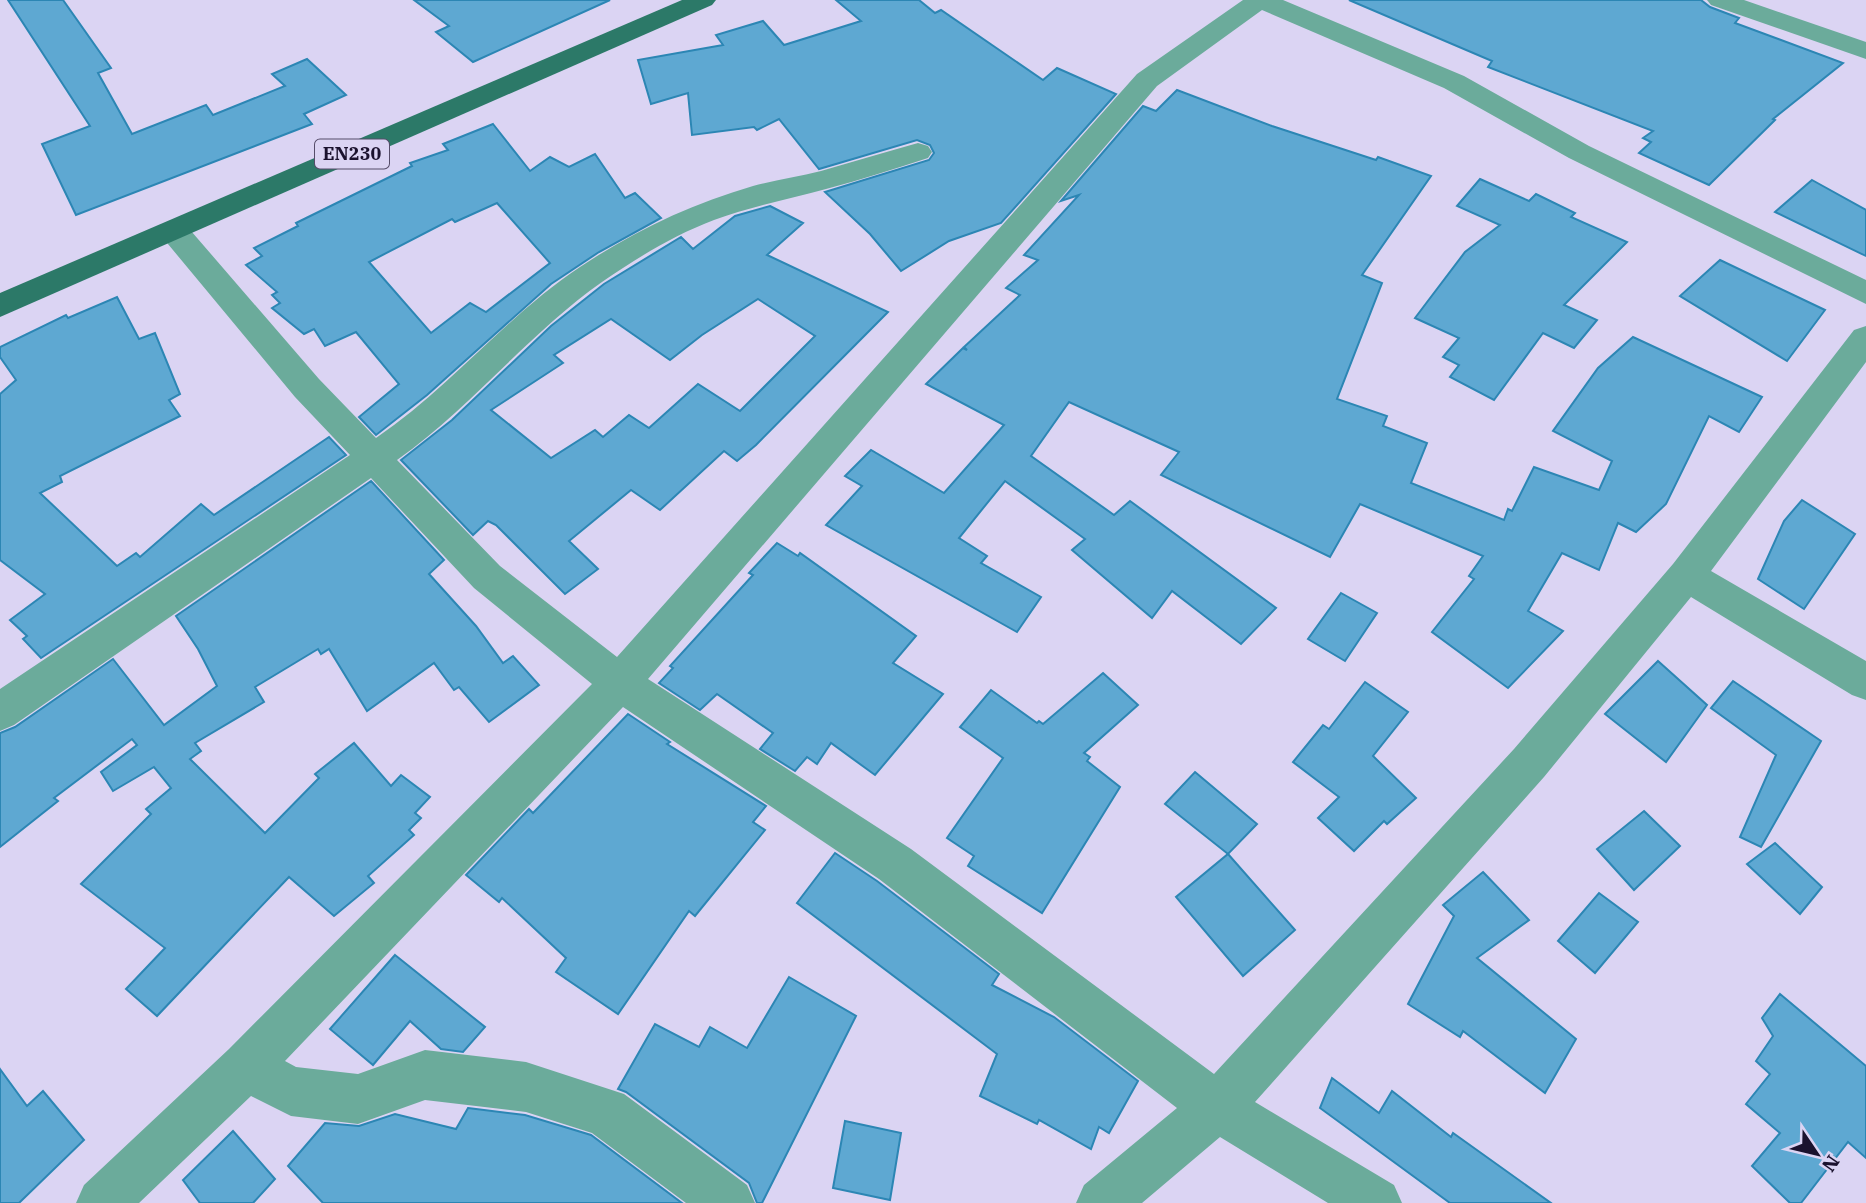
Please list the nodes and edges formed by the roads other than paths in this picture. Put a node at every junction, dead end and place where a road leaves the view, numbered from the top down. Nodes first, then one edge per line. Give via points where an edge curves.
1 (703, 0) edge
2 (1260, 0) edge
3 (1720, 0) edge
4 (1866, 51) edge
5 (918, 152) dead end
6 (174, 231) junction
7 (1866, 293) edge
8 (0, 306) edge
9 (1866, 338) edge
10 (375, 459) junction
11 (1686, 575) junction
12 (1866, 682) edge
13 (620, 683) junction
14 (0, 712) edge
15 (246, 1066) junction
16 (1217, 1107) junction
17 (102, 1203) edge
18 (729, 1203) edge
19 (1101, 1203) edge
20 (1376, 1203) edge

1 - 6 main road, EN230
2 - 7 street via 1454,82 1579,152
2 - 13 street via 1147,80
3 - 4 street
5 - 10 street via 749,198 651,237 589,276
6 - 8 main road, EN230
6 - 10 street via 307,388
9 - 11 street
10 - 13 street via 487,576
10 - 14 street
11 - 12 street
11 - 16 street via 1529,763
13 - 15 street
13 - 16 street via 895,864
15 - 17 street
15 - 18 street via 291,1091 358,1099 425,1075 526,1087 606,1112
16 - 19 street
16 - 20 street

